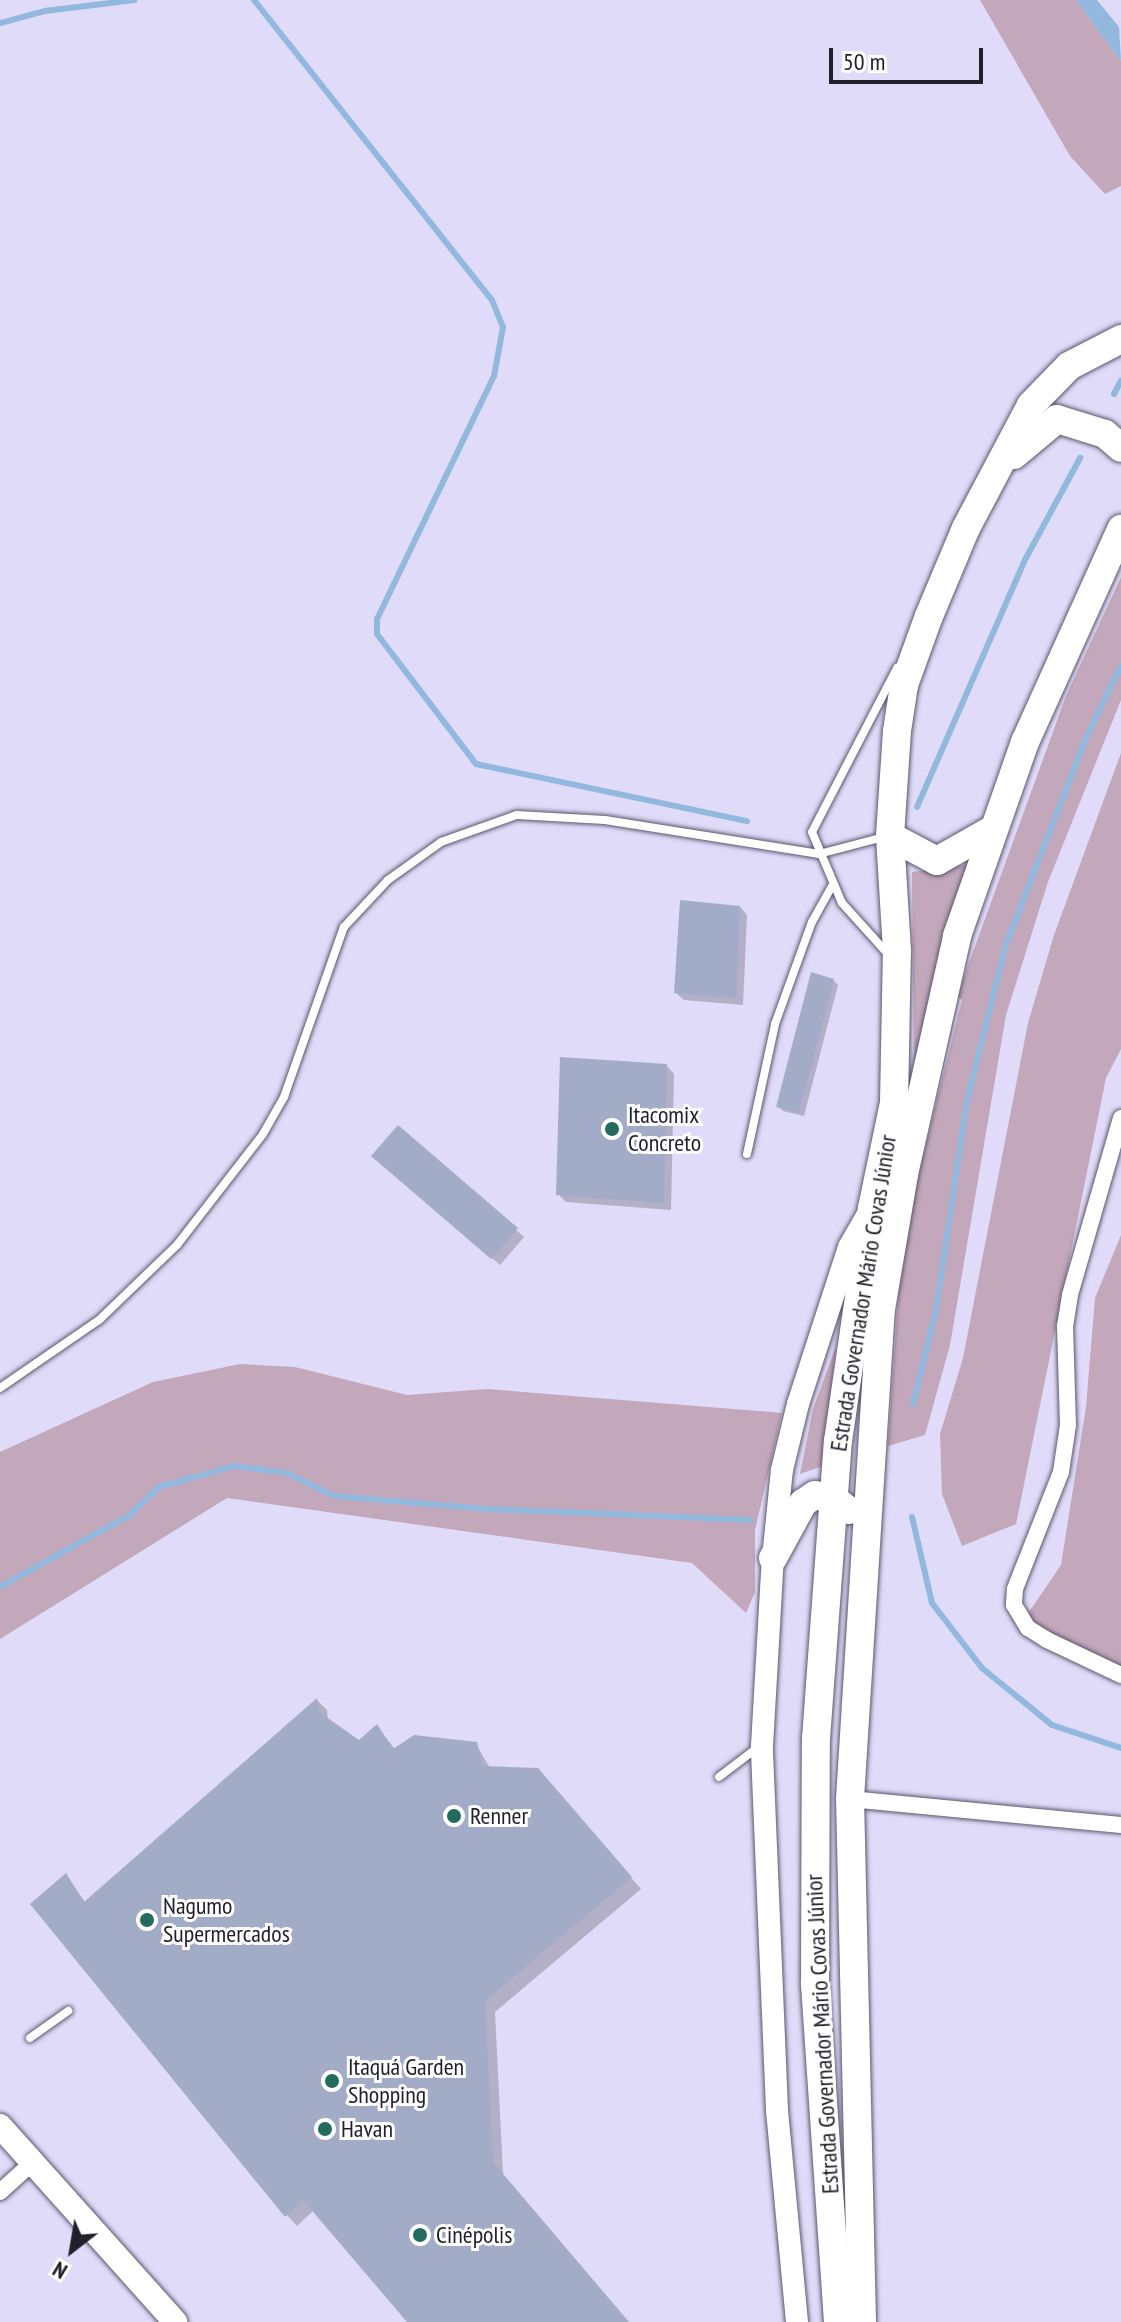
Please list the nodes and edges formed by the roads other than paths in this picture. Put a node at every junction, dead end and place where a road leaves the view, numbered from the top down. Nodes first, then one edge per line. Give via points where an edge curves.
1 (1121, 339) edge
2 (1121, 448) edge
3 (996, 473) junction
4 (1121, 529) edge
5 (954, 557) junction
6 (990, 831) junction
7 (890, 836) junction
8 (819, 854) junction
9 (832, 886) junction
10 (897, 964) junction
11 (1121, 1118) edge
12 (747, 1154) dead end
13 (872, 1208) junction
14 (0, 1388) edge
15 (834, 1499) junction
16 (863, 1556) junction
17 (773, 1558) junction
18 (1121, 1675) edge
19 (762, 1746) junction
20 (719, 1777) dead end
21 (850, 1799) junction
22 (1121, 1825) edge
23 (68, 2011) dead end
24 (30, 2038) dead end
25 (0, 2126) edge
26 (33, 2162) junction
27 (0, 2192) edge
28 (175, 2322) edge
29 (797, 2322) edge
30 (838, 2322) edge
31 (862, 2322) edge

1 - 3 highway, Estrada Governador Mário Covas Júnior via 1069,366 1031,405
2 - 3 highway via 1105,434 1057,419
3 - 5 highway, Estrada Governador Mário Covas Júnior
4 - 6 highway, Estrada Governador Mário Covas Júnior via 1047,689
5 - 7 highway, Estrada Governador Mário Covas Júnior via 904,685
5 - 8 lane via 812,832
6 - 7 highway via 937,861
6 - 16 highway, Estrada Governador Mário Covas Júnior via 957,936 904,1174 881,1309
7 - 8 lane
7 - 10 highway, Estrada Governador Mário Covas Júnior
8 - 9 lane
8 - 14 lane via 605,820 517,815 465,831 415,859 344,927 284,1097 230,1179 126,1298
9 - 10 lane
9 - 12 lane via 812,922 775,1024
10 - 13 highway, Estrada Governador Mário Covas Júnior via 894,1103
11 - 18 street via 1070,1295 1065,1325 1068,1425 1061,1472 1015,1589 1014,1605 1028,1628
13 - 15 highway, Estrada Governador Mário Covas Júnior
13 - 17 street via 849,1247 798,1404 782,1470
15 - 16 highway via 850,1512
15 - 17 highway via 815,1495 803,1503
15 - 30 highway, Estrada Governador Mário Covas Júnior via 812,1882
16 - 21 highway, Estrada Governador Mário Covas Júnior
17 - 19 street
19 - 20 lane
19 - 29 street via 777,2121
21 - 22 street
21 - 31 highway, Estrada Governador Mário Covas Júnior
23 - 24 lane
25 - 26 main road
26 - 27 street
26 - 28 main road

